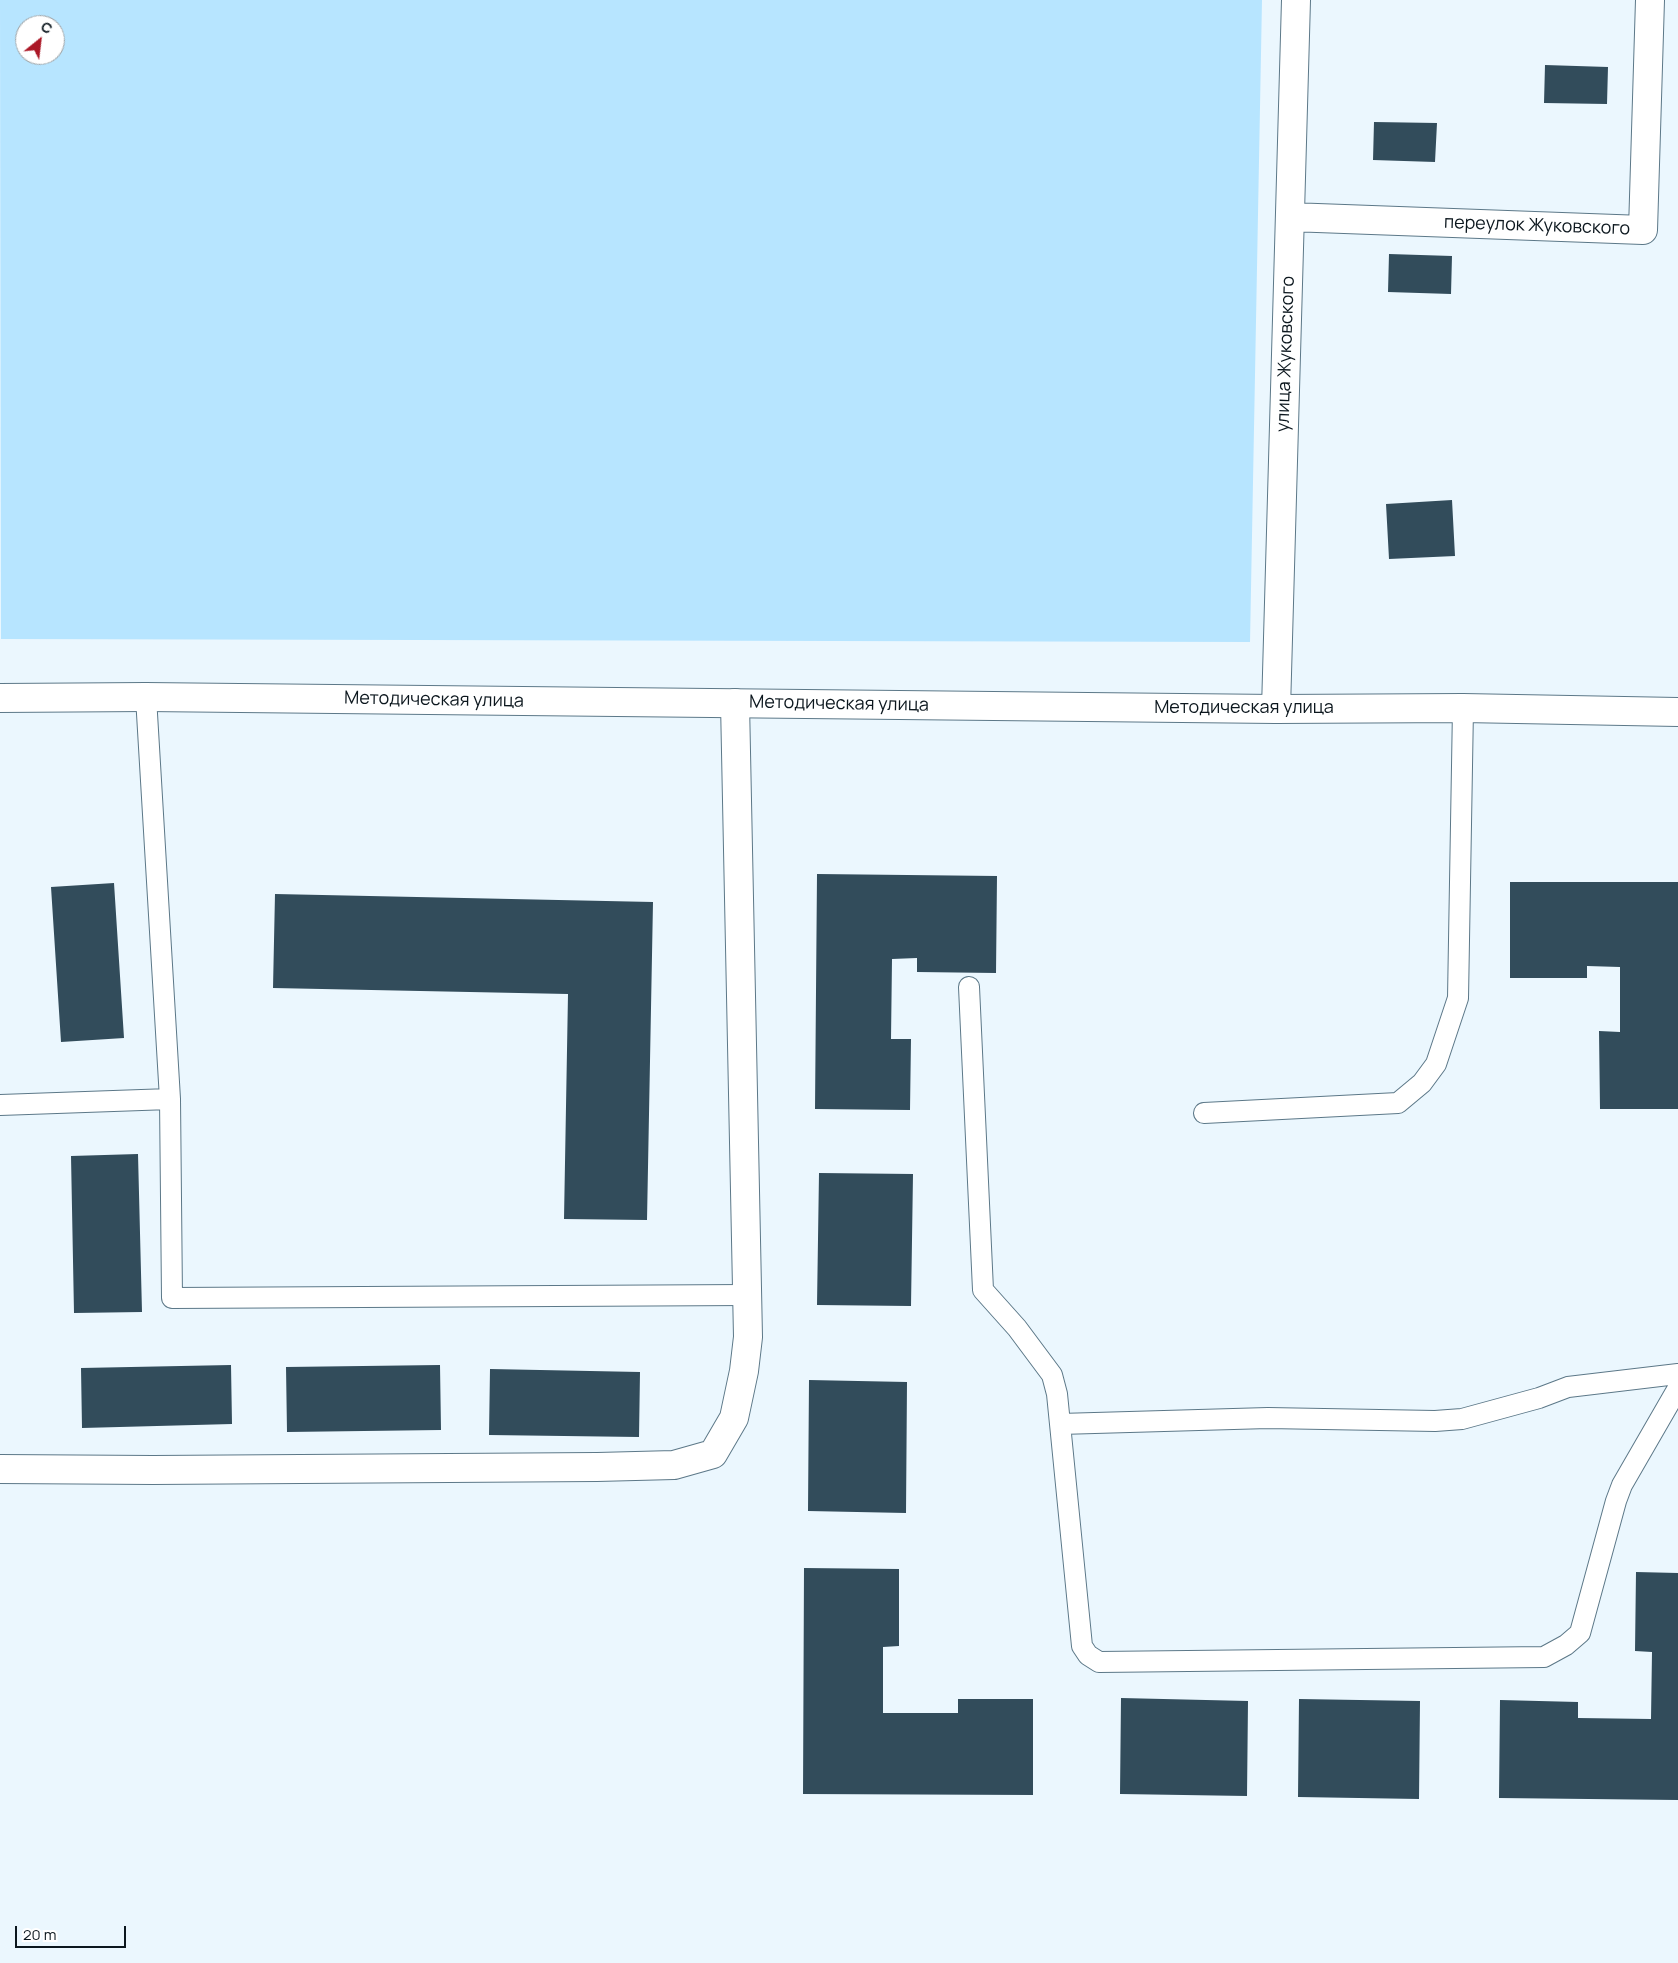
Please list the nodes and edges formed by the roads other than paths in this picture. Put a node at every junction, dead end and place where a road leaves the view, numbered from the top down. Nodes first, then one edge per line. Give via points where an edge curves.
1 (1296, 0) edge
2 (1650, 0) edge
3 (1290, 217) junction
4 (146, 697) junction
5 (0, 698) edge
6 (735, 703) junction
7 (1276, 708) junction
8 (1463, 708) junction
9 (1678, 712) edge
10 (969, 987) dead end
11 (170, 1099) junction
12 (0, 1105) edge
13 (1204, 1113) dead end
14 (747, 1295) junction
15 (1678, 1374) edge
16 (1678, 1388) edge
17 (1060, 1424) junction
18 (0, 1470) edge

1 - 3 street, улица Жуковского
2 - 3 street, переулок Жуковского via 1643,230
3 - 7 street, улица Жуковского
4 - 5 street, Методическая улица
4 - 6 street, Методическая улица
4 - 11 lane
6 - 7 street, Методическая улица
6 - 14 street
7 - 8 street, Методическая улица
8 - 9 street, Методическая улица
8 - 13 lane via 1458,998 1436,1064 1422,1083 1398,1103
10 - 17 lane via 983,1290 1052,1375
11 - 12 lane
11 - 14 lane via 172,1298
14 - 18 street via 748,1336 734,1418 713,1454 674,1465
15 - 17 lane via 1568,1387 1462,1419 1268,1418
16 - 17 lane via 1616,1501 1580,1633 1566,1646 1544,1656 1099,1662 1082,1646

